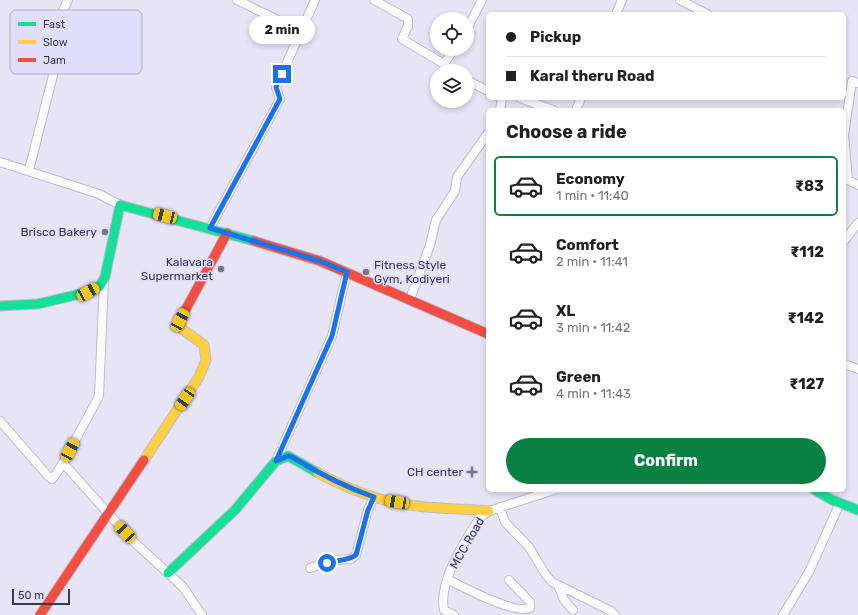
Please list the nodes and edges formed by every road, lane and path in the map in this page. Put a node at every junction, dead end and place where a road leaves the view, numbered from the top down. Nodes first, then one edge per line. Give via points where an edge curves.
1 (68, 0) edge
2 (236, 0) edge
3 (315, 0) edge
4 (374, 0) edge
5 (482, 0) edge
6 (622, 0) edge
7 (680, 0) edge
8 (63, 10) edge
9 (617, 12) edge
10 (703, 12) edge
11 (474, 15) edge
12 (300, 32) junction
13 (449, 56) edge
14 (444, 64) joint
15 (53, 74) edge
16 (851, 81) edge
17 (474, 84) edge
18 (486, 90) edge
19 (525, 100) edge
20 (544, 108) edge
21 (846, 133) edge
22 (486, 136) edge
23 (846, 155) edge
24 (0, 162) edge
25 (29, 170) junction
26 (858, 185) edge
27 (120, 205) junction
28 (858, 223) edge
29 (210, 228) junction
30 (227, 233) junction
31 (846, 238) edge
32 (347, 272) junction
33 (105, 277) junction
34 (410, 299) junction
35 (0, 306) edge
36 (486, 333) edge
37 (846, 365) edge
38 (858, 369) edge
39 (0, 421) edge
40 (276, 461) junction
41 (63, 463) junction
42 (548, 492) edge
43 (819, 492) edge
44 (374, 497) junction
45 (840, 503) junction
46 (500, 508) junction
47 (858, 510) edge
48 (489, 511) junction
49 (107, 513) junction
50 (310, 568) dead end
51 (168, 573) junction
52 (447, 579) junction
53 (508, 580) dead end
54 (558, 585) junction
55 (573, 610) dead end
56 (444, 612) edge
57 (40, 615) edge
58 (202, 615) edge
59 (454, 615) edge
60 (615, 615) edge
61 (784, 615) edge

1 - 8 street
2 - 12 street
3 - 12 street
4 - 14 street via 408,19 408,26 402,39
5 - 11 street
6 - 9 street
7 - 10 street
12 - 29 street via 276,87 280,99
13 - 14 street
15 - 25 street
16 - 21 street
17 - 18 street
19 - 20 street
22 - 34 street via 457,177 455,191 436,220 430,245
23 - 26 street via 848,180
24 - 25 street
25 - 27 street via 99,194
27 - 29 street
27 - 33 street
28 - 31 street
29 - 30 street
30 - 32 street via 320,261
30 - 49 street via 180,320 182,329 204,345 206,360 199,377
32 - 34 street
32 - 40 street via 332,336
33 - 35 street via 100,286 88,292 38,304
33 - 41 street via 99,396
34 - 36 street
37 - 38 street
39 - 41 street via 48,476 54,477
40 - 44 street via 292,457 321,474
40 - 51 street via 235,510
41 - 49 street
42 - 46 street, MCC Road
43 - 45 street
44 - 48 street via 410,505
44 - 50 street via 356,555 351,559 335,560
45 - 47 street
45 - 61 street via 809,572
46 - 48 street, MCC Road
46 - 54 street via 505,522 529,547 546,575
48 - 52 street, MCC Road via 480,517
49 - 51 street
49 - 57 street
51 - 58 street via 192,598
52 - 53 street via 502,605 522,611 530,608 526,596
52 - 56 street, MCC Road via 443,592
54 - 55 street via 564,600
54 - 60 street
56 - 59 street, MCC Road

